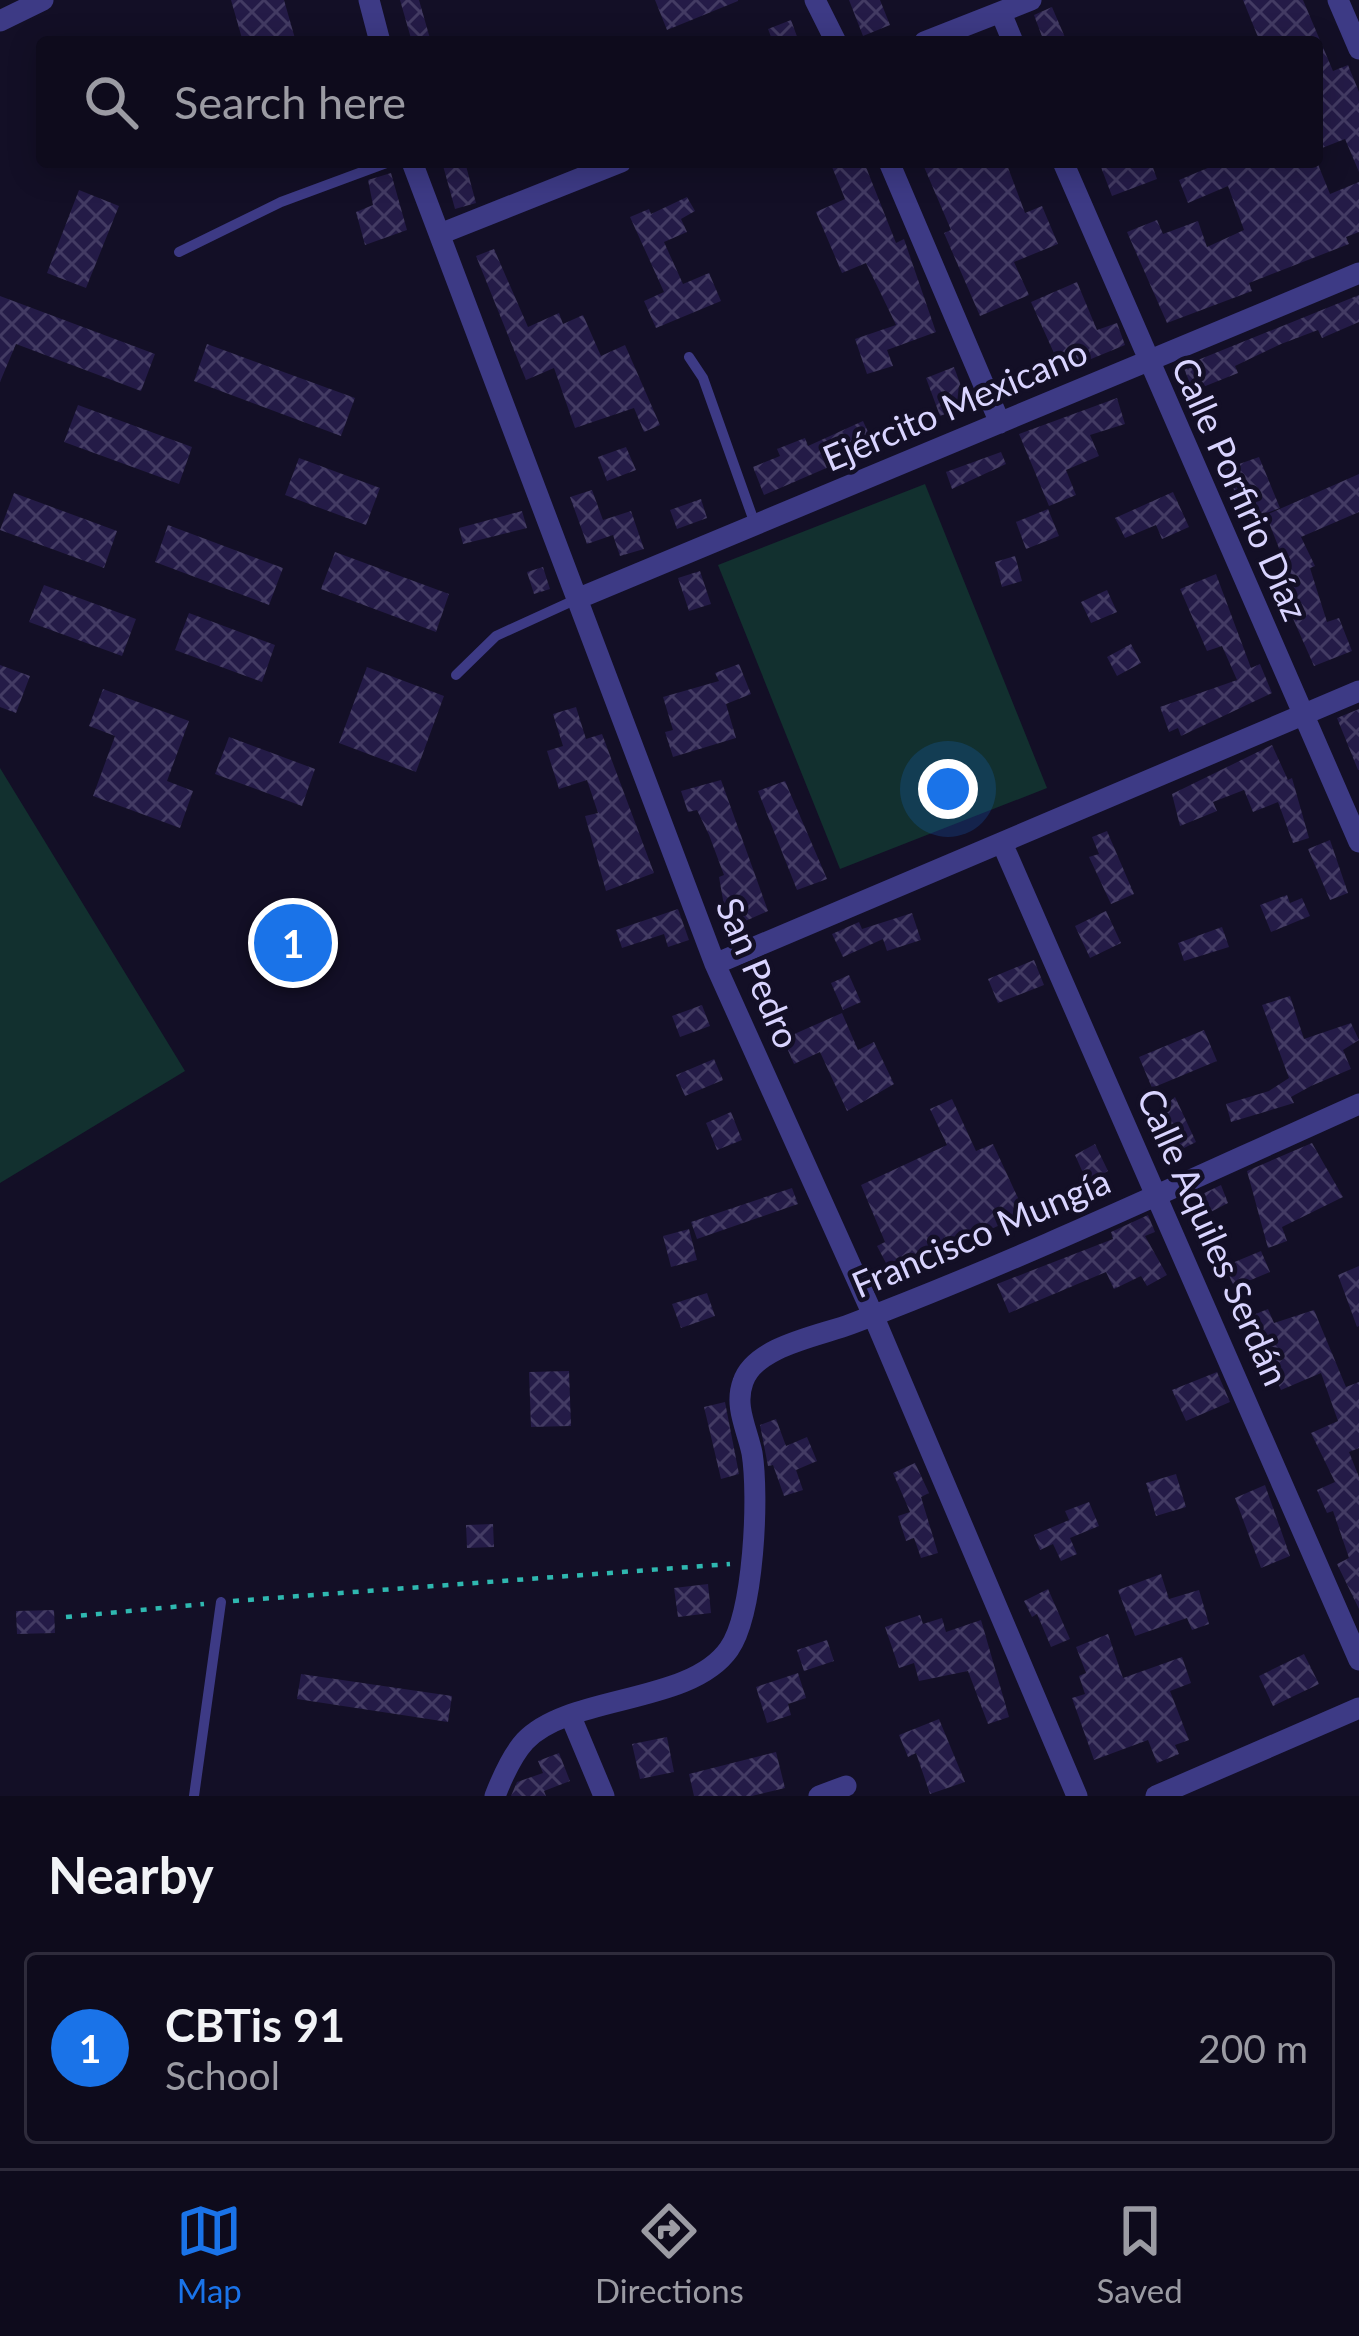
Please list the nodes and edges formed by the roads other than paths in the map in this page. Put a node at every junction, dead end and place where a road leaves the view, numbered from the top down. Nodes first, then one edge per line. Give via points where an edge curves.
1 (43, 0) edge
2 (369, 0) edge
3 (815, 0) edge
4 (1031, 0) edge
5 (1338, 0) edge
6 (1001, 13) junction
7 (0, 21) edge
8 (378, 36) edge
9 (833, 36) edge
10 (940, 36) edge
11 (1011, 36) edge
12 (1359, 49) edge
13 (373, 168) edge
14 (414, 168) edge
15 (606, 168) edge
16 (892, 168) edge
17 (1065, 168) edge
18 (440, 234) junction
19 (179, 252) dead end
20 (1359, 273) edge
21 (689, 357) dead end
22 (1145, 359) junction
23 (1000, 423) junction
24 (756, 527) junction
25 (578, 599) junction
26 (456, 675) dead end
27 (1359, 691) edge
28 (1306, 715) junction
29 (1359, 842) edge
30 (1002, 843) junction
31 (715, 964) junction
32 (1359, 1104) edge
33 (1159, 1194) junction
34 (874, 1315) junction
35 (221, 1602) road end
36 (1359, 1660) edge
37 (1359, 1708) edge
38 (571, 1717) junction
39 (846, 1786) dead end
40 (194, 1796) edge
41 (495, 1796) edge
42 (604, 1796) edge
43 (819, 1796) edge
44 (1077, 1796) edge
45 (1156, 1796) edge

1 - 7 street
2 - 8 street
3 - 9 street
4 - 6 street
5 - 12 street
6 - 10 street
6 - 11 street
13 - 19 lane
14 - 18 street, San Pedro
15 - 18 street
16 - 23 street
17 - 22 street, Calle Porfirio Díaz
18 - 25 street, San Pedro
20 - 22 street, Ejército Mexicano
21 - 24 lane
22 - 23 street, Ejército Mexicano
22 - 28 street, Calle Porfirio Díaz
23 - 24 street, Ejército Mexicano
24 - 25 street, Ejército Mexicano
25 - 26 lane via 496,637
25 - 31 street, San Pedro
27 - 28 street
28 - 29 street, Calle Porfirio Díaz
28 - 30 street
30 - 31 street
30 - 33 street, Calle Aquiles Serdán
31 - 34 street, San Pedro
32 - 33 street, Francisco Mungía
33 - 34 street, Francisco Mungía
33 - 36 street, Calle Aquiles Serdán
34 - 38 street, Francisco Mungía via 758,1359 743,1382 740,1410 752,1455 748,1589 731,1647 708,1671
34 - 44 street, San Pedro
35 - 40 lane
37 - 45 street
38 - 41 street via 527,1738
38 - 42 street
39 - 43 street

